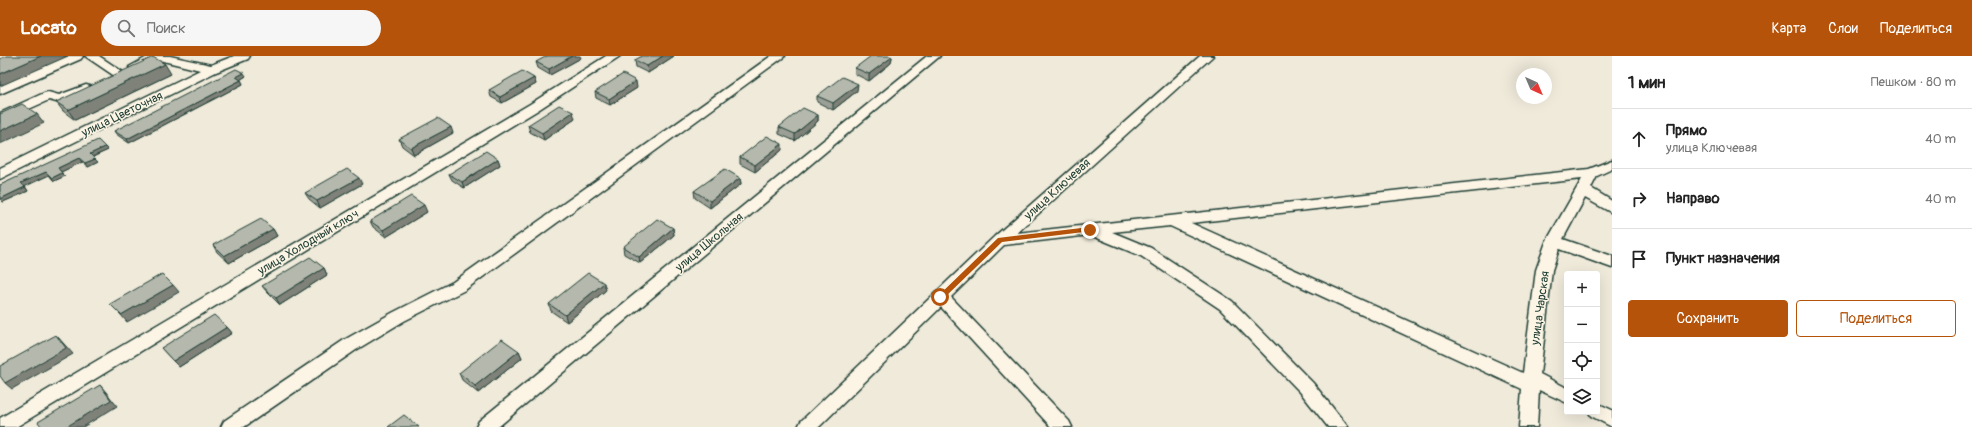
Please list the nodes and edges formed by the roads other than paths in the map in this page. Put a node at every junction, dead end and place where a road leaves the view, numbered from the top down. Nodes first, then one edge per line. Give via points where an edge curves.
1 (77, 56) edge
2 (91, 56) edge
3 (158, 56) edge
4 (244, 56) edge
5 (614, 56) edge
6 (779, 56) edge
7 (934, 56) edge
8 (1207, 56) edge
9 (212, 69) junction
10 (120, 74) junction
11 (107, 80) edge
12 (95, 85) edge
13 (0, 90) edge
14 (0, 118) edge
15 (1612, 164) edge
16 (1592, 173) junction
17 (0, 174) edge
18 (1582, 190) junction
19 (1612, 208) edge
20 (1171, 220) junction
21 (1090, 230) junction
22 (1000, 240) junction
23 (1554, 242) junction
24 (1612, 262) edge
25 (940, 297) junction
26 (1531, 381) junction
27 (1564, 395) edge
28 (1600, 413) edge
29 (1612, 419) edge
30 (0, 427) edge
31 (230, 427) edge
32 (485, 427) edge
33 (807, 427) edge
34 (1063, 427) edge
35 (1339, 427) edge
36 (1528, 427) edge

1 - 13 street
2 - 10 street
3 - 9 street
3 - 10 street
4 - 9 street, улица Цветочная
5 - 30 street, улица Холодный ключ via 534,107
6 - 31 street via 459,286 350,345
7 - 32 street, улица Школьная
8 - 22 street, улица Ключевая
9 - 17 street, улица Цветочная
10 - 11 street
12 - 14 street via 60,99 48,96
15 - 16 street
16 - 18 street, улица Чарская
16 - 20 street
18 - 19 street
18 - 23 street, улица Чарская
20 - 21 street
20 - 26 street
21 - 22 street
21 - 35 street via 1146,252 1226,305 1307,388
22 - 25 street, улица Ключевая
23 - 24 street
23 - 26 street, улица Чарская via 1544,270
25 - 33 street, улица Ключевая
25 - 34 street
26 - 27 street
26 - 36 street, улица Чарская
28 - 29 street

